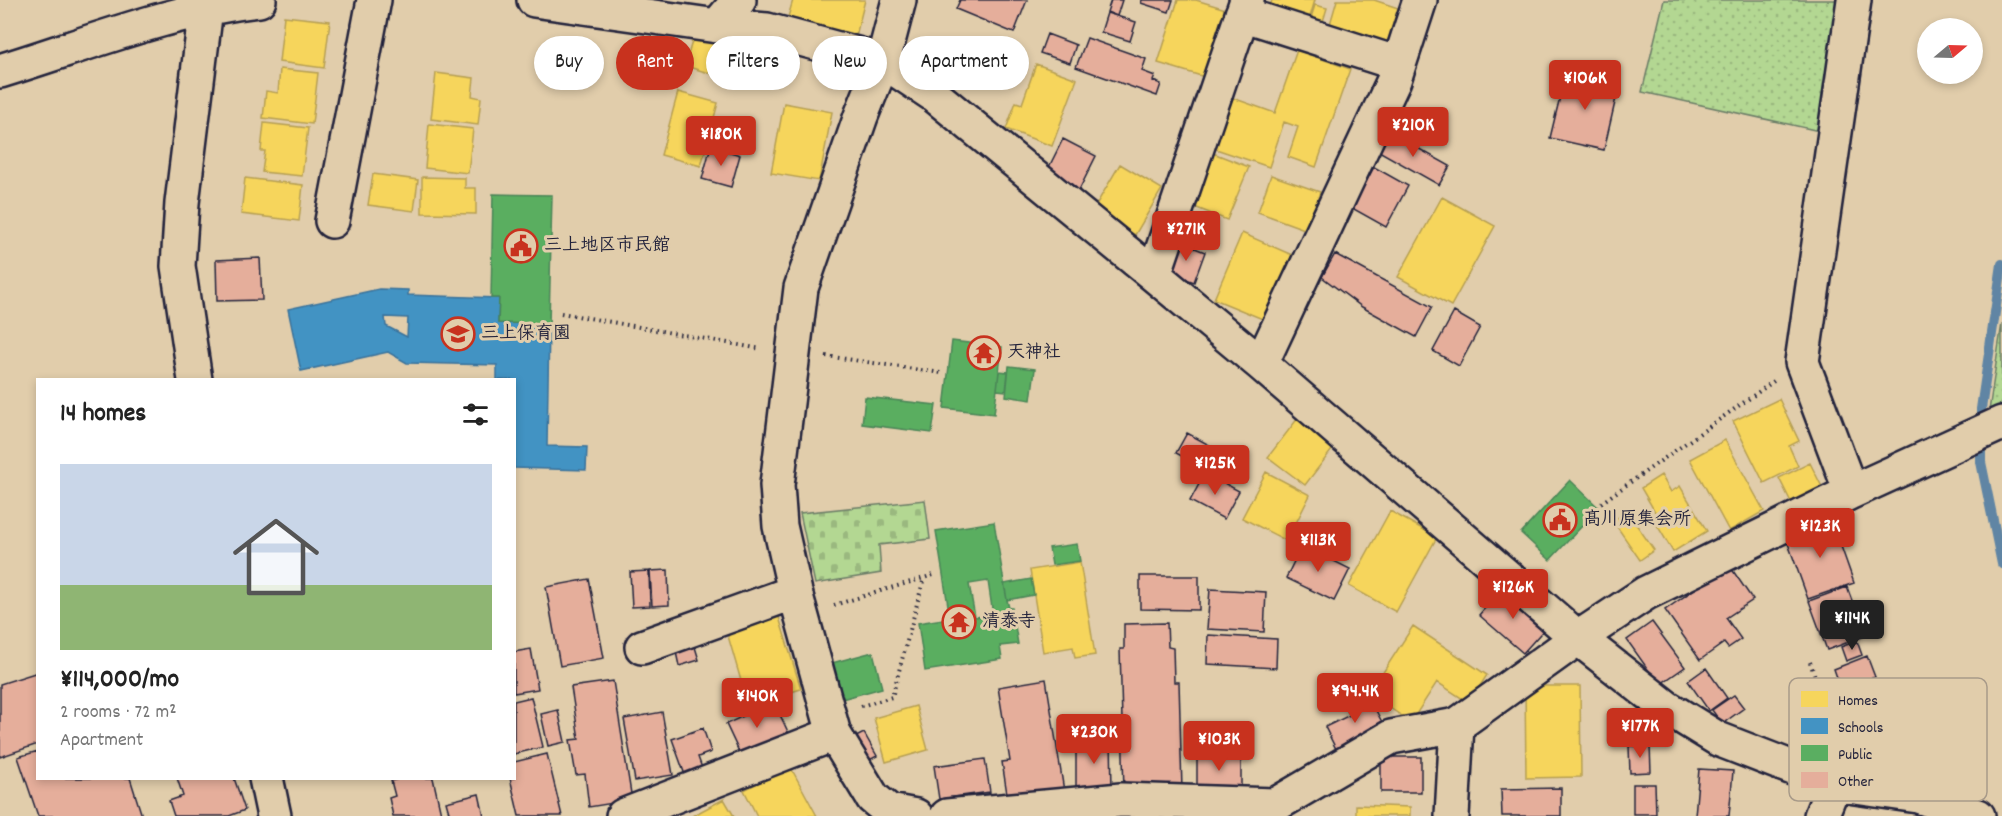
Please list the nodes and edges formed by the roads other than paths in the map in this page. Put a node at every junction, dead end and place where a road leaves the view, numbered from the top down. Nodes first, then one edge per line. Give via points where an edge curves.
1 (259, 0) edge
2 (374, 0) edge
3 (534, 0) edge
4 (739, 0) edge
5 (899, 0) edge
6 (1420, 0) edge
7 (1854, 0) edge
8 (206, 5) edge
9 (1244, 7) edge
10 (717, 26) junction
11 (812, 42) edge
12 (887, 46) edge
13 (887, 64) edge
14 (1399, 64) junction
15 (0, 71) edge
16 (871, 90) edge
17 (332, 221) dead end
18 (1154, 275) junction
19 (1261, 364) junction
20 (195, 378) edge
21 (2002, 423) edge
22 (1851, 492) junction
23 (809, 600) junction
24 (1578, 638) junction
25 (642, 647) dead end
26 (842, 722) junction
27 (1456, 725) junction
28 (1789, 757) edge
29 (266, 780) edge
30 (1827, 801) edge
31 (1933, 801) edge
32 (1274, 810) edge
33 (274, 816) edge
34 (623, 816) edge
35 (916, 816) edge
36 (947, 816) edge
37 (1452, 816) edge
38 (1821, 816) edge
39 (1978, 816) edge

1 - 8 street
2 - 17 street
3 - 10 street
4 - 10 street
5 - 12 street
6 - 14 street
7 - 22 street via 1802,362
8 - 15 street
8 - 20 street via 178,266
9 - 14 street
9 - 18 street
10 - 11 street via 767,30
13 - 18 street via 934,95
14 - 19 street
16 - 23 street via 801,288 804,355 777,485 780,526
18 - 19 street
19 - 24 street
21 - 22 street
22 - 24 street via 1646,593
23 - 25 street
23 - 26 street
24 - 27 street
24 - 28 street via 1665,707 1718,739
26 - 34 street
26 - 35 street via 873,798 889,811
27 - 32 street via 1391,737
27 - 37 street
29 - 33 street
30 - 38 street
31 - 39 street
32 - 36 street via 1121,800

